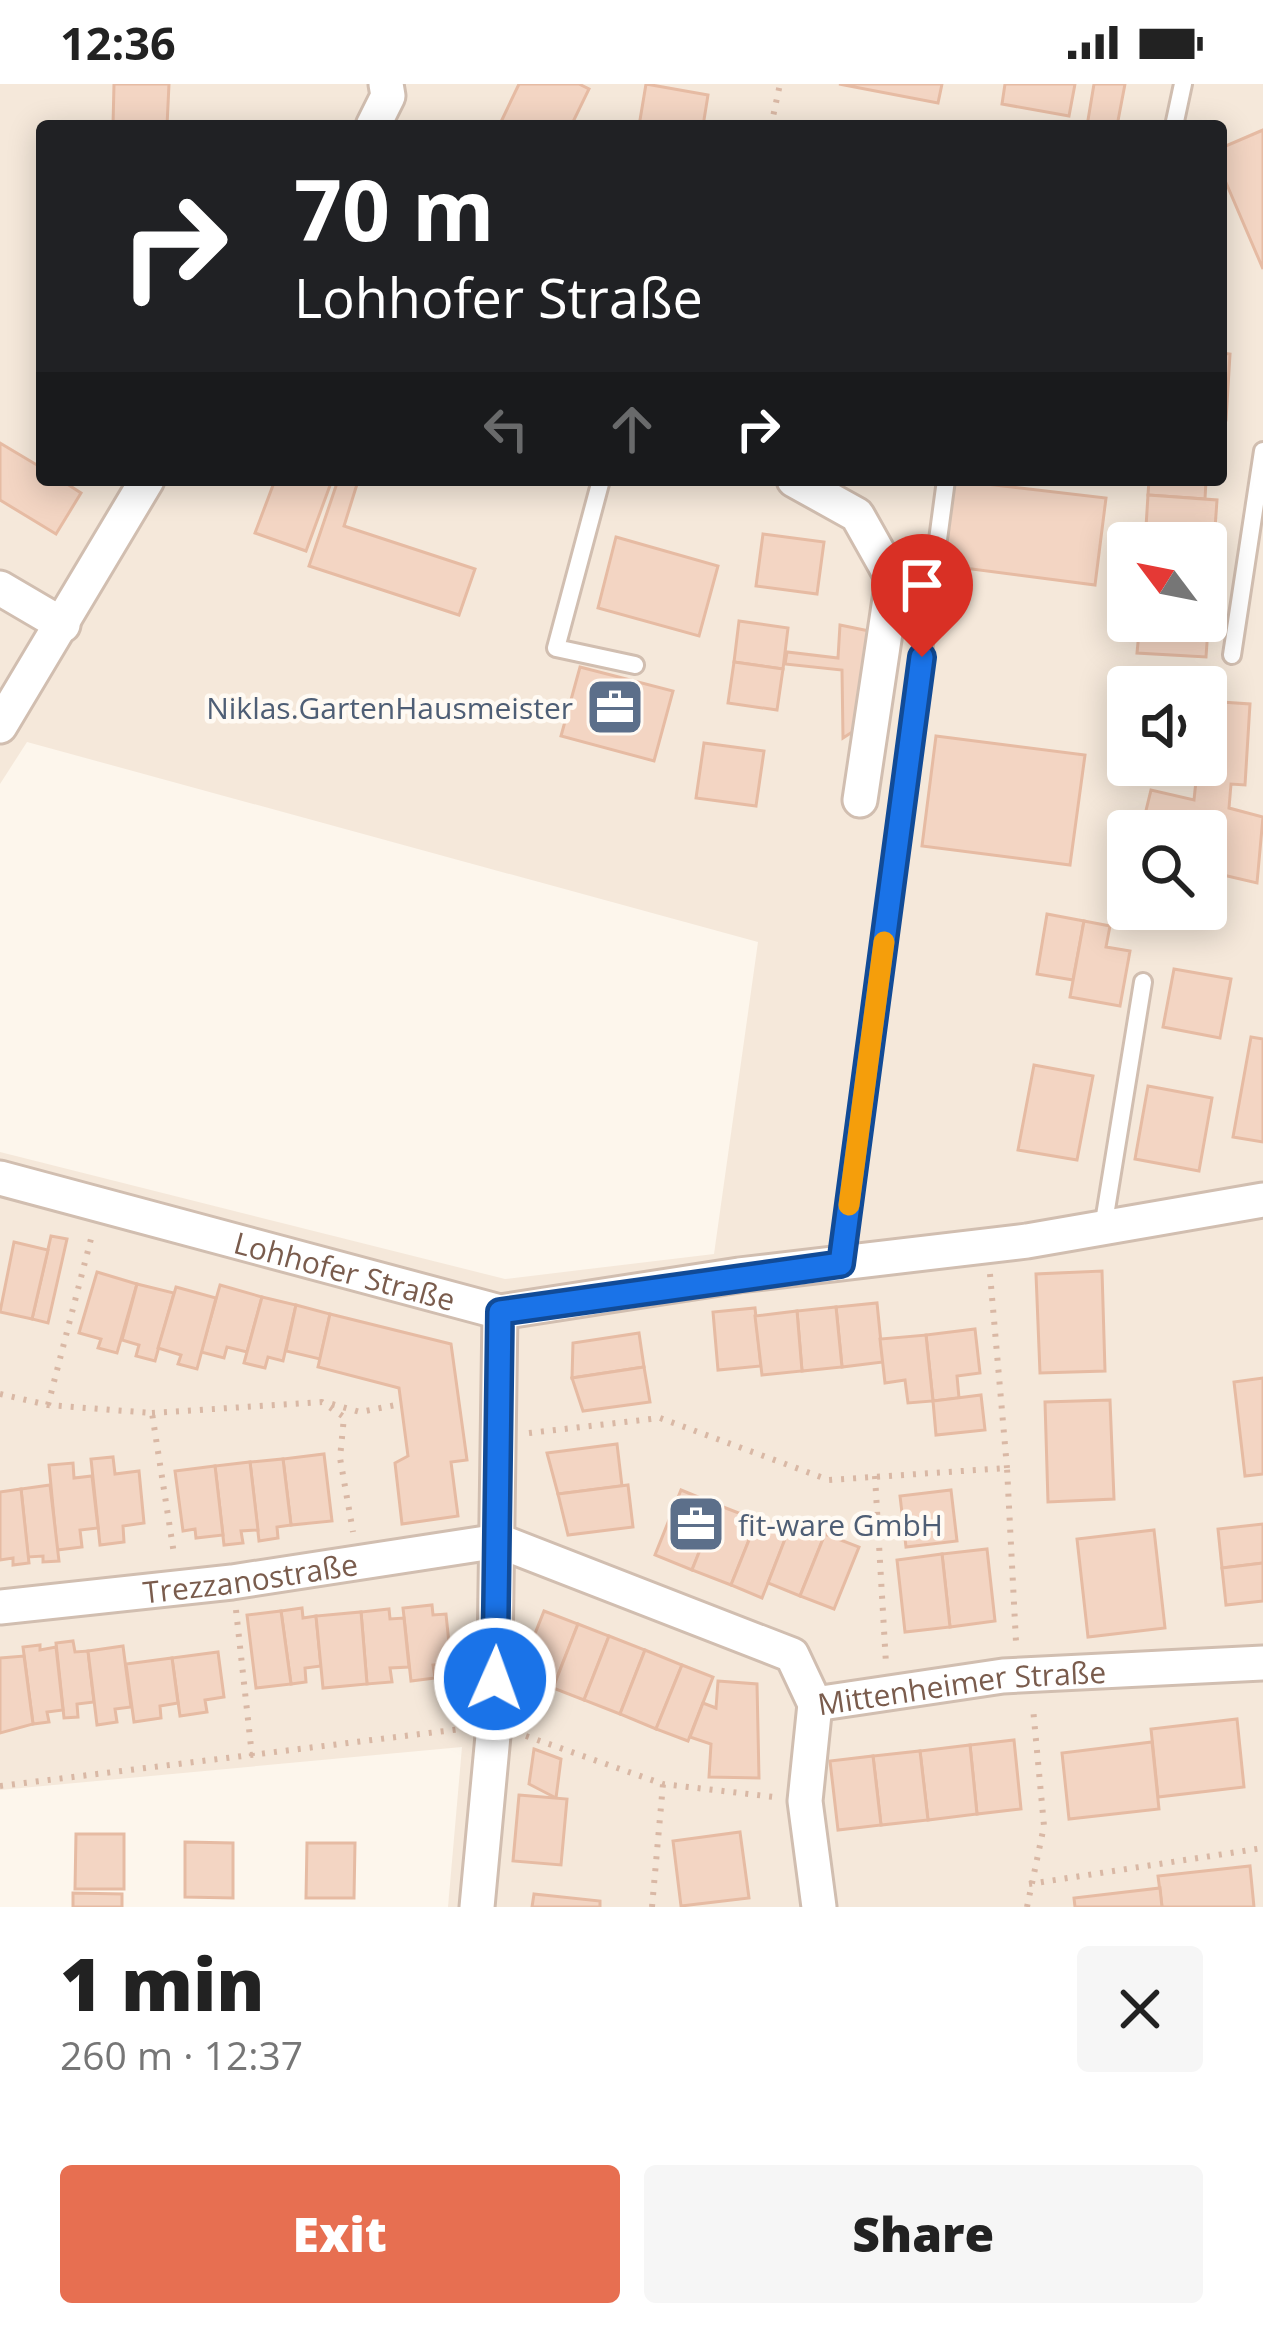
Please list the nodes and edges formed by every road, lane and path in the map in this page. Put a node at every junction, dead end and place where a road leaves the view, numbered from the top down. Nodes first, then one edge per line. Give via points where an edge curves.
1 (386, 84) edge
2 (780, 84) edge
3 (1184, 84) edge
4 (376, 120) edge
5 (772, 120) edge
6 (1175, 120) edge
7 (1263, 451) edge
8 (143, 486) edge
9 (599, 486) edge
10 (805, 486) edge
11 (945, 486) edge
12 (0, 588) edge
13 (62, 625) junction
14 (1232, 656) dead end
15 (635, 665) dead end
16 (0, 726) edge
17 (860, 800) dead end
18 (1143, 982) dead end
19 (0, 1178) edge
20 (1263, 1200) edge
21 (99, 1207) junction
22 (1103, 1228) junction
23 (987, 1246) junction
24 (841, 1264) junction
25 (500, 1312) junction
26 (0, 1394) edge
27 (322, 1402) junction
28 (401, 1404) dead end
29 (48, 1406) junction
30 (152, 1413) junction
31 (557, 1430) dead end
32 (1007, 1468) junction
33 (875, 1476) junction
34 (499, 1541) junction
35 (358, 1561) junction
36 (232, 1582) junction
37 (178, 1584) junction
38 (0, 1607) edge
39 (1263, 1663) edge
40 (1024, 1675) junction
41 (888, 1694) junction
42 (815, 1704) junction
43 (494, 1725) junction
44 (252, 1756) junction
45 (663, 1784) junction
46 (0, 1786) edge
47 (805, 1801) junction
48 (1263, 1848) edge
49 (1029, 1884) junction
50 (477, 1907) edge
51 (652, 1907) edge
52 (819, 1907) edge
53 (1028, 1907) edge

1 - 4 street
2 - 5 path
3 - 6 lane
7 - 14 lane
8 - 13 street
9 - 15 lane via 556,648
10 - 17 street via 857,515 892,579
11 - 24 lane
12 - 13 street
13 - 16 street
18 - 22 lane
19 - 21 street, Lohhofer Straße
20 - 22 street, Lohhofer Straße
21 - 25 street, Lohhofer Straße
21 - 29 path
22 - 23 street, Lohhofer Straße
23 - 24 street, Lohhofer Straße
23 - 32 path
24 - 25 street, Lohhofer Straße
25 - 34 street
26 - 29 path
27 - 28 path via 360,1412
27 - 30 path
27 - 35 path via 344,1417 340,1458
29 - 30 path
30 - 37 path
31 - 33 path via 660,1418 830,1480
32 - 33 path
32 - 40 path
33 - 41 path
34 - 35 street, Trezzanostraße
34 - 42 street, Mittenheimer Straße via 792,1654
34 - 43 street
35 - 36 street, Trezzanostraße
36 - 37 street, Trezzanostraße
36 - 44 path
37 - 38 street, Trezzanostraße
39 - 40 street, Mittenheimer Straße
40 - 41 street, Mittenheimer Straße
40 - 49 path via 1045,1826
41 - 42 street, Mittenheimer Straße
42 - 47 street
43 - 44 path
43 - 45 path
43 - 50 street
44 - 46 path
45 - 47 path
45 - 51 path
47 - 52 street
48 - 49 path
49 - 53 path

